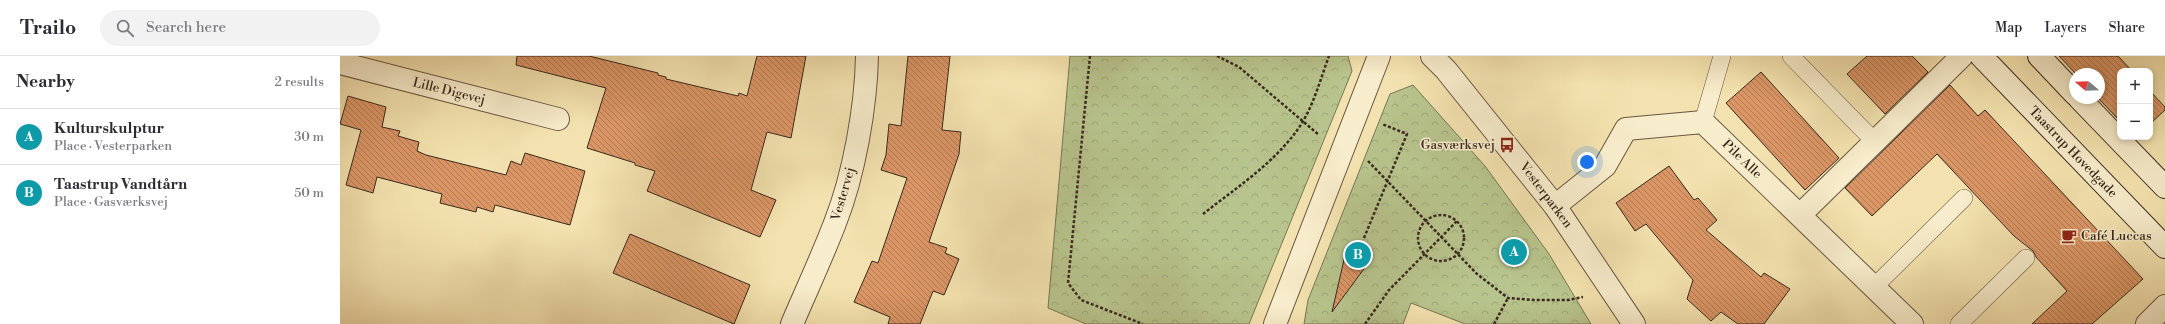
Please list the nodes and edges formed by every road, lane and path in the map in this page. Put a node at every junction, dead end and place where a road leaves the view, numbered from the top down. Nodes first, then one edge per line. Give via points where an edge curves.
1 (867, 56) edge
2 (1090, 56) edge
3 (1217, 56) edge
4 (1329, 56) edge
5 (1379, 56) edge
6 (1432, 56) edge
7 (1722, 56) edge
8 (1791, 56) edge
9 (1962, 56) edge
10 (1981, 56) edge
11 (2039, 56) edge
12 (340, 63) edge
13 (2069, 88) edge
14 (2085, 104) edge
15 (1356, 115) junction
16 (558, 119) dead end
17 (1703, 122) junction
18 (1302, 123) junction
19 (1875, 142) junction
20 (1343, 150) junction
21 (1388, 181) junction
22 (2165, 187) edge
23 (1964, 198) dead end
24 (1556, 206) junction
25 (1203, 214) dead end
26 (1800, 215) junction
27 (1425, 220) junction
28 (1457, 221) junction
29 (1442, 237) junction
30 (1364, 238) dead end
31 (2165, 247) edge
32 (1424, 254) junction
33 (1458, 254) junction
34 (2026, 258) dead end
35 (1874, 287) junction
36 (1613, 291) junction
37 (1508, 298) junction
38 (2165, 306) edge
39 (792, 324) edge
40 (1143, 324) edge
41 (1275, 324) edge
42 (1365, 324) edge
43 (1494, 324) edge
44 (1634, 324) edge
45 (1912, 324) edge
46 (1959, 324) edge
47 (2147, 324) edge

1 - 39 street, Vestervej via 866,84 853,161 836,222
2 - 40 path via 1068,283 1081,300
3 - 18 path via 1239,67
4 - 18 path
5 - 15 street
6 - 24 street, Vesterparken
7 - 17 lane
8 - 19 lane
9 - 19 street
10 - 31 street, Taastrup Hovedgade
11 - 13 street
12 - 16 street, Lille Digevej
14 - 22 street
15 - 20 street
15 - 21 path via 1407,134
17 - 24 street via 1626,129 1605,166
17 - 26 street, Pile Alle
18 - 20 path
18 - 25 path via 1268,163
19 - 26 street
20 - 21 path via 1364,157
20 - 41 street
21 - 27 path
21 - 30 path
23 - 35 lane
24 - 36 street, Vesterparken
26 - 35 street, Pile Alle
27 - 28 path via 1442,214
27 - 29 path
27 - 32 path via 1419,228 1417,237
28 - 29 path
28 - 33 path via 1464,238
29 - 32 path
29 - 33 path
32 - 33 path via 1441,261
32 - 42 path via 1389,290
33 - 37 path
34 - 46 lane
35 - 45 street, Pile Alle
36 - 37 path via 1568,300
36 - 44 street, Vesterparken
37 - 43 path
38 - 47 street

